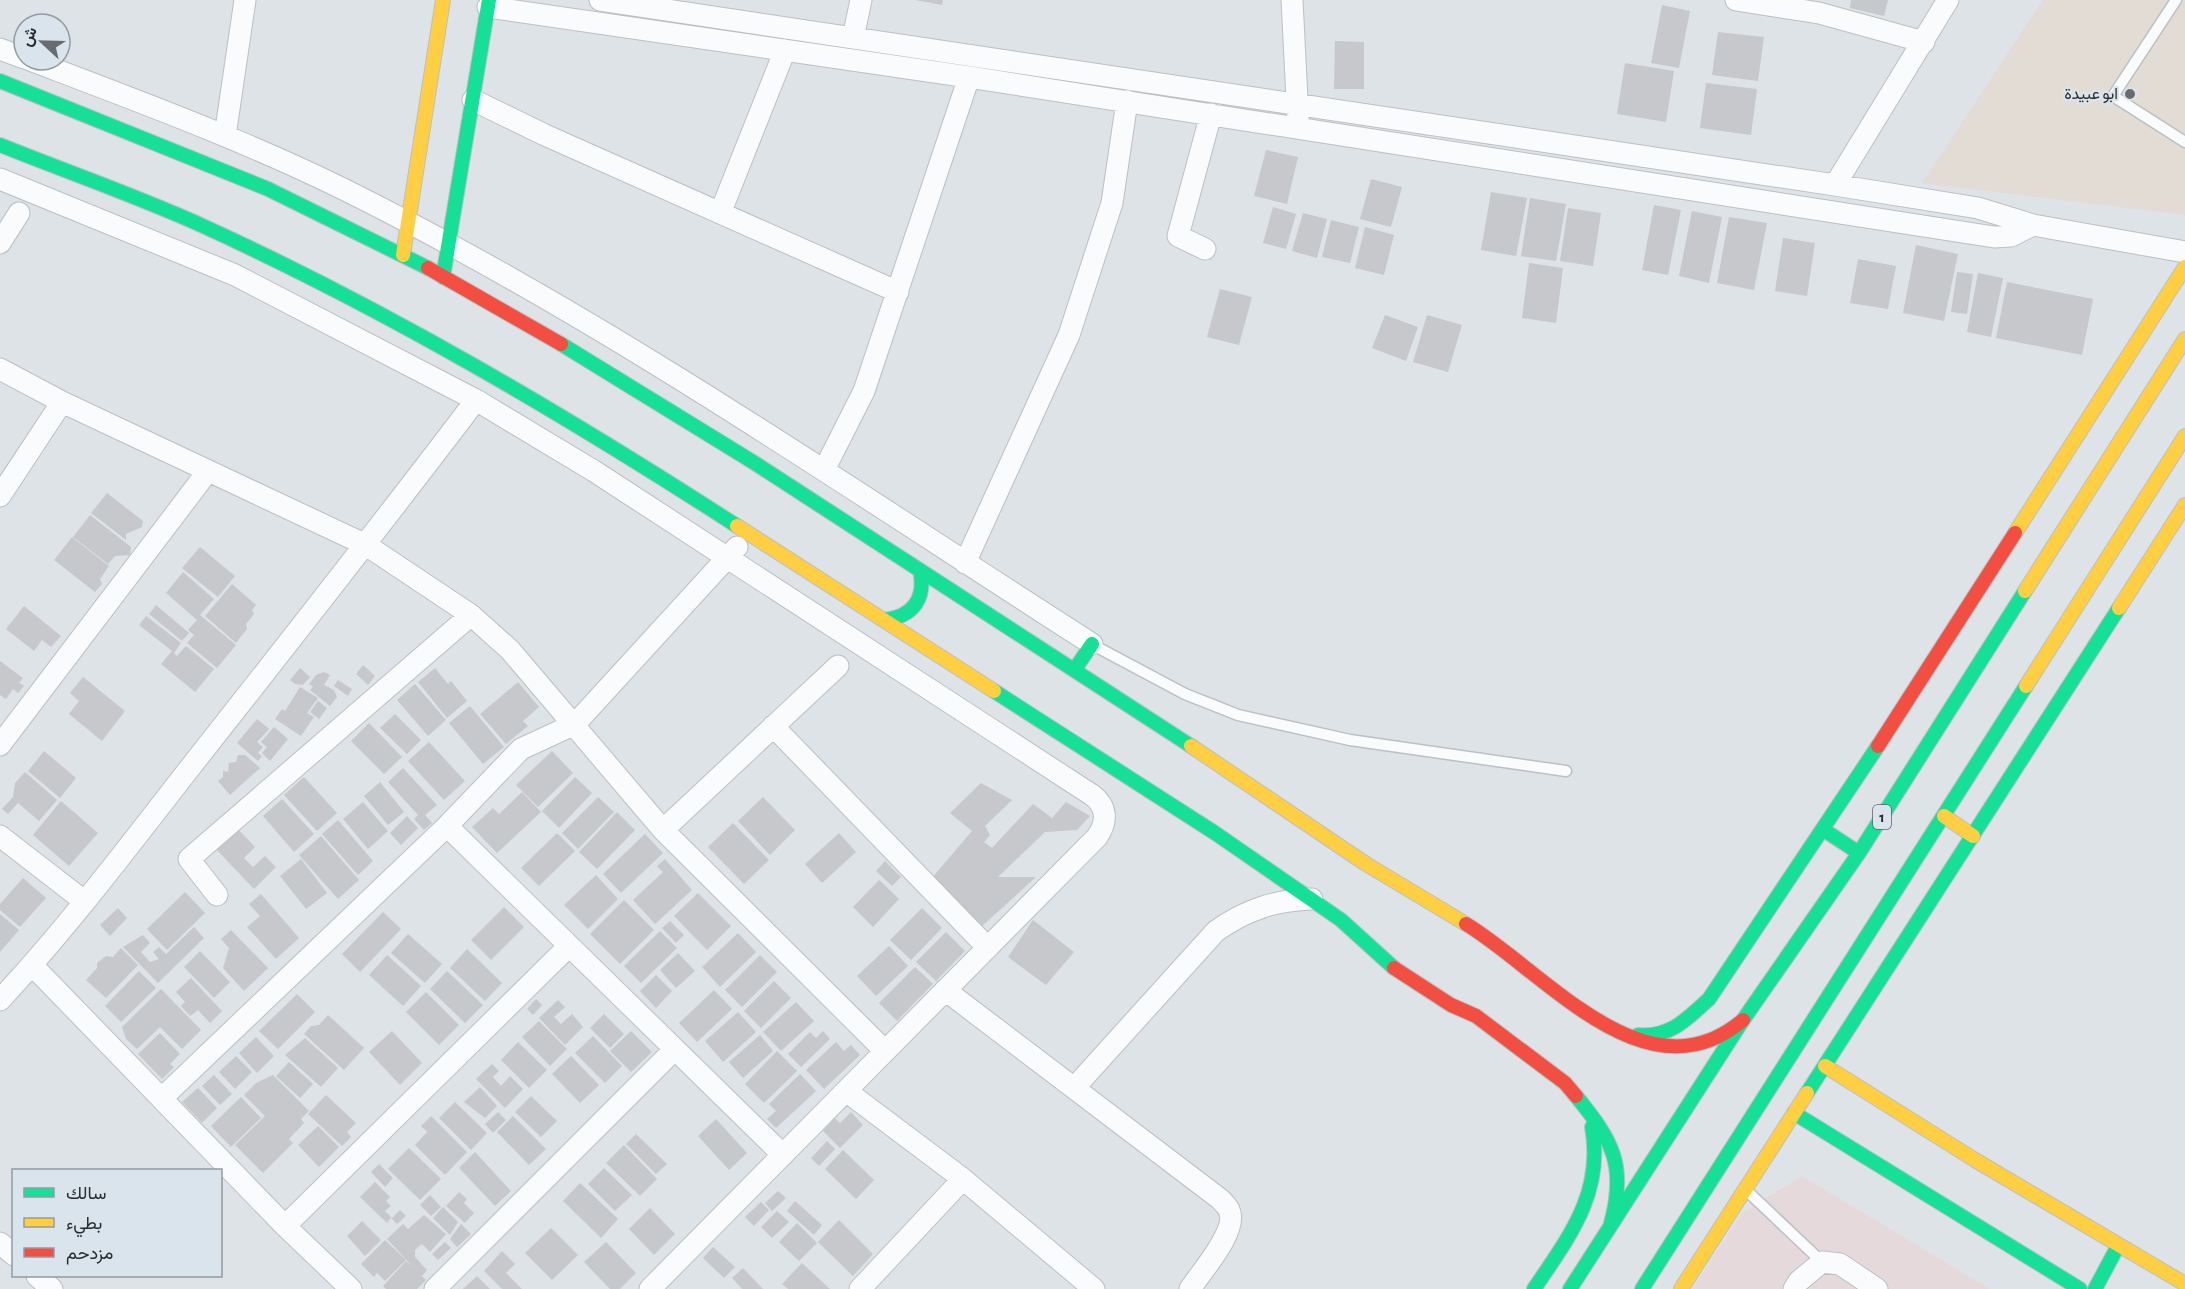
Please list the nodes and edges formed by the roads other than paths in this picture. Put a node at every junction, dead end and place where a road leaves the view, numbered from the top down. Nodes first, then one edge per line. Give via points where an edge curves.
1 (245, 0) edge
2 (443, 0) edge
3 (600, 0) edge
4 (861, 0) edge
5 (1292, 0) edge
6 (1736, 0) edge
7 (1948, 0) edge
8 (2176, 0) edge
9 (488, 4) edge
10 (1820, 6) edge
11 (691, 7) edge
12 (853, 38) junction
13 (1924, 42) junction
14 (785, 50) junction
15 (61, 72) edge
16 (969, 77) junction
17 (0, 81) edge
18 (473, 100) junction
19 (1127, 101) junction
20 (1298, 105) junction
21 (1211, 114) junction
22 (1298, 127) junction
23 (225, 136) junction
24 (2185, 142) edge
25 (0, 145) edge
26 (0, 179) edge
27 (1835, 185) junction
28 (721, 211) junction
29 (19, 213) dead end
30 (408, 222) junction
31 (2033, 225) junction
32 (0, 243) edge
33 (449, 244) junction
34 (1205, 249) dead end
35 (2185, 252) edge
36 (403, 255) junction
37 (2185, 267) edge
38 (443, 277) junction
39 (898, 292) junction
40 (2185, 339) edge
41 (0, 369) edge
42 (476, 400) junction
43 (62, 402) junction
44 (2185, 436) edge
45 (824, 470) junction
46 (208, 471) junction
47 (0, 496) edge
48 (2185, 505) edge
49 (749, 533) junction
50 (366, 545) junction
51 (727, 557) junction
52 (965, 563) junction
53 (920, 570) junction
54 (471, 615) junction
55 (885, 620) junction
56 (1092, 644) junction
57 (838, 666) dead end
58 (1075, 669) junction
59 (575, 724) junction
60 (773, 726) junction
61 (0, 745) edge
62 (1566, 771) dead end
63 (1944, 816) junction
64 (447, 826) junction
65 (663, 830) junction
66 (1824, 830) junction
67 (0, 836) edge
68 (1973, 836) junction
69 (1859, 853) junction
70 (1398, 885) junction
71 (217, 895) dead end
72 (1312, 899) junction
73 (84, 902) junction
74 (1341, 920) junction
75 (1441, 926) dead end
76 (1391, 945) dead end
77 (568, 947) junction
78 (987, 947) junction
79 (32, 965) junction
80 (1506, 971) dead end
81 (1443, 984) dead end
82 (945, 990) junction
83 (0, 1000) edge
84 (1568, 1001) junction
85 (1476, 1016) junction
86 (1743, 1020) junction
87 (1624, 1033) junction
88 (674, 1050) junction
89 (885, 1051) junction
90 (1825, 1066) junction
91 (1075, 1087) junction
92 (846, 1091) junction
93 (162, 1098) junction
94 (1586, 1107) junction
95 (1794, 1113) junction
96 (783, 1155) junction
97 (963, 1179) junction
98 (1745, 1189) junction
99 (285, 1226) junction
100 (1609, 1227) junction
101 (0, 1243) edge
102 (2118, 1246) junction
103 (12, 1253) edge
104 (1822, 1262) junction
105 (39, 1277) edge
106 (2185, 1284) edge
107 (1080, 1285) edge
108 (52, 1289) edge
109 (351, 1289) edge
110 (435, 1289) edge
111 (650, 1289) edge
112 (860, 1289) edge
113 (1190, 1289) edge
114 (1534, 1289) edge
115 (1570, 1289) edge
116 (1642, 1289) edge
117 (1681, 1289) edge
118 (1794, 1289) edge
119 (1877, 1289) edge
120 (2080, 1289) edge
121 (2095, 1289) edge

1 - 23 street
2 - 30 main road
3 - 11 street
4 - 12 street
5 - 20 street
6 - 10 street
7 - 13 street
8 - 24 lane via 2113,96
9 - 14 street
9 - 18 main road
10 - 13 street
11 - 12 street
12 - 20 street
13 - 27 street
14 - 16 street
14 - 28 street
15 - 23 street
16 - 19 street
16 - 39 street
17 - 36 main road via 220,167
18 - 28 street
18 - 33 main road
19 - 21 street
19 - 52 street via 1112,203 1070,335
20 - 22 street
20 - 27 street
21 - 22 street
21 - 34 street via 1178,236
22 - 31 street via 1994,237 2012,236
23 - 30 street via 326,180
25 - 49 main road via 170,212 384,315 552,410
26 - 42 street via 235,275
27 - 31 street via 1978,208
28 - 39 street
29 - 32 street
30 - 33 street
30 - 36 main road
31 - 35 street
33 - 38 main road
33 - 45 street
36 - 38 main road
37 - 66 main road
38 - 53 main road via 638,389
39 - 45 street via 864,391
40 - 69 main road, 1
41 - 43 street
42 - 50 street
42 - 51 street
43 - 46 street
43 - 47 street
44 - 63 main road
45 - 52 street
46 - 50 street
46 - 61 street
48 - 68 main road
49 - 51 street
49 - 55 main road
50 - 54 street
50 - 73 street
51 - 59 street
51 - 78 street via 1098,800 1105,823 1097,837
52 - 56 street
53 - 55 main road via 923,588 918,606 903,617
53 - 58 main road
54 - 59 street via 510,650
54 - 71 street via 189,859
55 - 72 main road via 1215,832
56 - 58 main road
56 - 62 lane via 1185,694 1238,715 1350,740
57 - 60 street
58 - 70 main road
59 - 64 street via 520,749
59 - 65 street
60 - 65 street
60 - 78 street
63 - 68 main road
63 - 116 main road
64 - 77 street
64 - 93 street
65 - 89 street
66 - 69 main road
66 - 87 main road via 1695,1014 1668,1032 1650,1036
67 - 73 street
68 - 90 main road
69 - 86 main road, 1
70 - 75 main road
70 - 84 main road via 1475,928
72 - 74 main road
72 - 91 street via 1271,903 1216,931
73 - 79 street
74 - 76 main road
74 - 85 main road via 1403,976
77 - 88 street
77 - 99 street
78 - 82 street
79 - 83 street
79 - 93 street
80 - 84 main road
81 - 85 main road
82 - 89 street
82 - 91 street
84 - 87 main road
85 - 94 main road via 1544,1065
86 - 87 main road via 1720,1038 1688,1047 1652,1044
86 - 100 main road, 1
88 - 96 street
88 - 110 street
89 - 92 street
90 - 95 main road
90 - 102 main road
91 - 113 street via 1220,1199 1230,1211 1231,1225 1226,1237
92 - 96 street
92 - 97 street
93 - 99 street
94 - 100 main road via 1601,1126 1616,1161 1619,1196
94 - 114 main road via 1598,1159 1593,1182 1576,1224
95 - 98 main road
95 - 120 main road
96 - 111 street
97 - 107 street
97 - 112 street
98 - 104 lane
98 - 117 main road
99 - 109 street
100 - 115 main road, 1
101 - 103 street
102 - 106 main road
102 - 121 main road
104 - 118 street
104 - 119 street via 1840,1264
105 - 108 street

